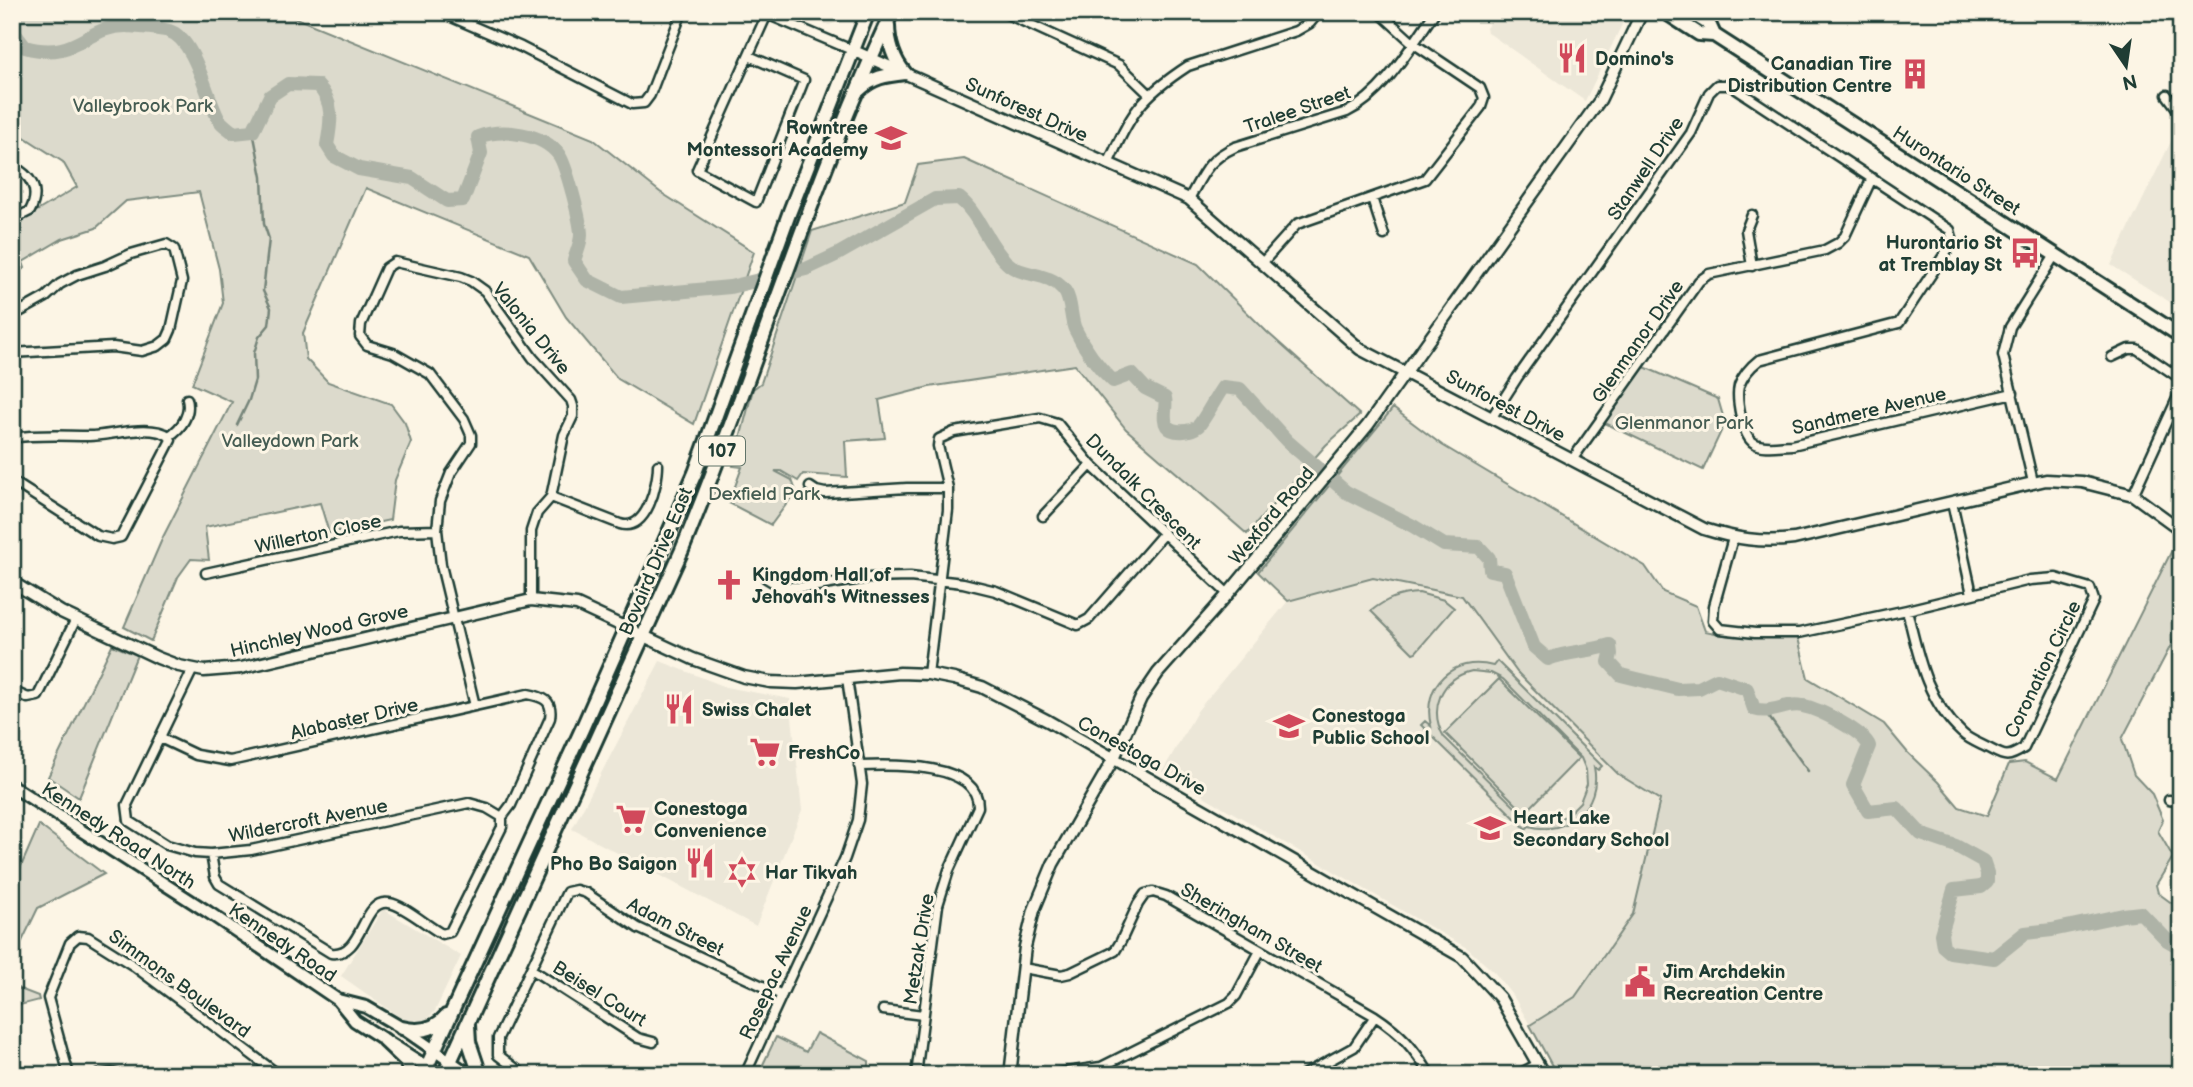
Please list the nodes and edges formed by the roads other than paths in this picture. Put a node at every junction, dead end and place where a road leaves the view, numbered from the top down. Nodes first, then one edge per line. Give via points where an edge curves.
1 (440, 12) edge
2 (682, 12) edge
3 (867, 12) edge
4 (1003, 12) edge
5 (1319, 12) edge
6 (1379, 12) edge
7 (1435, 12) edge
8 (1642, 12) edge
9 (1665, 12) edge
10 (1690, 12) edge
11 (764, 13) edge
12 (890, 16) edge
13 (1023, 16) edge
14 (1714, 35) junction
15 (1413, 43) junction
16 (852, 50) junction
17 (749, 56) junction
18 (870, 58) junction
19 (905, 73) junction
20 (1149, 94) junction
21 (2167, 96) dead end
22 (854, 97) junction
23 (2181, 114) edge
24 (1108, 164) junction
25 (12, 166) edge
26 (1872, 178) junction
27 (1372, 198) junction
28 (1189, 199) junction
29 (1752, 215) dead end
30 (12, 220) edge
31 (1384, 235) dead end
32 (2055, 255) junction
33 (1263, 262) junction
34 (1752, 266) junction
35 (12, 316) edge
36 (2181, 336) edge
37 (12, 353) edge
38 (2112, 357) dead end
39 (1406, 371) junction
40 (2181, 379) edge
41 (2181, 390) edge
42 (2012, 393) junction
43 (187, 399) dead end
44 (1492, 417) junction
45 (169, 436) junction
46 (12, 438) edge
47 (1572, 460) junction
48 (658, 465) dead end
49 (1091, 466) junction
50 (12, 481) edge
51 (2033, 482) junction
52 (810, 487) dead end
53 (948, 488) junction
54 (2133, 495) junction
55 (551, 498) junction
56 (1952, 502) junction
57 (1043, 516) dead end
58 (437, 530) junction
59 (2181, 530) edge
60 (1164, 533) junction
61 (1732, 538) junction
62 (206, 573) dead end
63 (766, 578) dead end
64 (939, 580) junction
65 (12, 582) edge
66 (1228, 594) junction
67 (1972, 594) junction
68 (531, 600) junction
69 (1907, 610) junction
70 (453, 617) junction
71 (76, 620) junction
72 (627, 628) junction
73 (645, 635) junction
74 (193, 669) junction
75 (928, 674) junction
76 (847, 678) junction
77 (12, 691) edge
78 (475, 706) junction
79 (160, 738) junction
80 (1114, 758) junction
81 (859, 766) junction
82 (12, 786) edge
83 (2169, 800) dead end
84 (2181, 802) edge
85 (502, 817) junction
86 (211, 854) junction
87 (208, 912) joint
88 (1260, 950) junction
89 (1023, 968) junction
90 (531, 969) junction
91 (782, 995) junction
92 (338, 1000) junction
93 (454, 1005) junction
94 (883, 1010) dead end
95 (923, 1015) junction
96 (1375, 1016) junction
97 (468, 1024) junction
98 (402, 1028) junction
99 (384, 1040) junction
100 (653, 1042) dead end
101 (434, 1050) junction
102 (450, 1061) junction
103 (1538, 1064) junction
104 (425, 1071) edge
105 (1101, 1071) edge
106 (1010, 1074) edge
107 (69, 1075) edge
108 (98, 1075) edge
109 (121, 1075) edge
110 (279, 1075) edge
111 (411, 1075) edge
112 (442, 1075) edge
113 (470, 1075) edge
114 (480, 1075) edge
115 (524, 1075) edge
116 (745, 1075) edge
117 (916, 1075) edge
118 (1303, 1075) edge
119 (1430, 1075) edge
120 (1517, 1075) edge
121 (1544, 1075) edge

1 - 2 street via 632,104 644,103 650,94
3 - 16 main road, Bovaird Drive East / 107
4 - 13 street
5 - 20 street via 1296,31 1188,66
6 - 15 street
7 - 15 street, Tralee Street
8 - 39 street, Wexford Road via 1600,100
9 - 14 main road, Hurontario Street via 1699,34
10 - 14 main road, Hurontario Street via 1709,24
11 - 16 street
11 - 17 street
12 - 18 main road, Bovaird Drive East / 107
12 - 19 main road via 889,42
13 - 20 street via 1119,65
14 - 32 main road, Hurontario Street
15 - 27 street via 1480,89 1484,98 1425,179
15 - 28 street, Tralee Street via 1363,104 1234,146 1210,163
16 - 18 street, Sunforest Drive
16 - 72 main road, Bovaird Drive East / 107 via 695,473
17 - 17 street via 697,170 756,202 804,80
18 - 19 street, Sunforest Drive
18 - 22 main road, Bovaird Drive East / 107
19 - 22 main road via 875,78
19 - 24 street, Sunforest Drive
20 - 24 street via 1127,123
21 - 23 street
22 - 73 main road, Bovaird Drive East / 107 via 715,470
24 - 28 street, Sunforest Drive
25 - 30 street via 28,176 35,191 30,211
26 - 34 street, Glenmanor Drive via 1838,243
26 - 42 street, Sandmere Avenue via 1950,230 1950,246 1899,323 1759,360 1750,367 1738,389 1745,434 1754,443 1768,446 1792,444
26 - 44 street, Stanwell Drive via 1730,85 1717,85 1691,133
27 - 31 street
27 - 33 street via 1297,224
28 - 33 street, Sunforest Drive
29 - 34 street via 1746,230
32 - 36 main road, Hurontario Street
32 - 42 street via 2010,327 2003,355
33 - 39 street, Sunforest Drive via 1360,349
34 - 47 street, Glenmanor Drive via 1709,274 1699,281
35 - 37 street via 77,275 166,244 174,249 182,281 167,339 158,346 142,351 113,347
38 - 40 street via 2137,349
39 - 44 street, Sunforest Drive
39 - 66 street, Wexford Road
41 - 54 street
42 - 51 street
43 - 45 street via 182,425
44 - 47 street, Sunforest Drive
45 - 46 street via 161,431 136,431
45 - 50 street via 169,448 121,537 98,536
47 - 61 street, Sunforest Drive via 1704,529
48 - 55 street via 658,486 640,520 632,525
49 - 53 street, Dundalk Crescent via 1057,423 1040,418 954,432 939,439
49 - 57 street
49 - 60 street, Dundalk Crescent
51 - 54 street, Sunforest Drive via 2082,482
51 - 56 street, Sunforest Drive
52 - 53 street via 825,493
53 - 64 street, Dundalk Crescent
54 - 59 street, Sunforest Drive
55 - 58 street, Valonia Drive via 564,435 573,416 570,400 485,291 461,277 395,262 386,268 361,324 361,341 430,374 471,435 440,501
55 - 68 street, Valonia Drive via 537,513 531,531
56 - 61 street, Sunforest Drive via 1794,538 1767,542
56 - 67 street
58 - 62 street, Willerton Close via 399,531
58 - 70 street, Valonia Drive
60 - 64 street via 1078,625 996,591
60 - 66 street, Dundalk Crescent
61 - 69 street, Coronation Circle via 1714,606 1713,621 1720,629 1799,633
63 - 64 street via 781,587 868,578
64 - 75 street, Dundalk Crescent
65 - 71 street, Hinchley Wood Grove
66 - 80 street, Wexford Road via 1158,673 1141,698
67 - 69 street, Coronation Circle
67 - 69 street, Coronation Circle via 2056,578 2090,588 2094,600 2024,748 2013,756 1963,735 1935,699 1926,684
68 - 70 street, Hinchley Wood Grove
68 - 72 street, Hinchley Wood Grove via 577,605
70 - 74 street, Hinchley Wood Grove via 241,668
70 - 78 street, Valonia Drive
71 - 74 street, Hinchley Wood Grove
71 - 77 street via 38,696 28,698
72 - 73 street, Hinchley Wood Grove
72 - 93 main road, Bovaird Drive East / 107
73 - 76 street, Conestoga Drive via 744,677 797,683
73 - 97 main road, Bovaird Drive East / 107
74 - 79 street, Wildercroft Avenue
75 - 76 street, Conestoga Drive
75 - 80 street, Conestoga Drive via 982,687
76 - 81 street, Rosepac Avenue
78 - 79 street, Alabaster Drive via 230,761 196,755
78 - 85 street, Alabaster Drive via 528,694 544,698 551,709 511,806
79 - 86 street, Wildercroft Avenue via 127,805 128,817 167,845
80 - 89 street, Wexford Road via 1054,864 1034,910
80 - 103 street, Conestoga Drive via 1462,957 1500,998
81 - 91 street, Rosepac Avenue via 861,804 845,858
81 - 95 street, Metzak Drive via 927,768 952,775 979,796 939,905
82 - 87 main road, Kennedy Road North
83 - 84 street
85 - 86 street, Wildercroft Avenue via 469,803 251,850
85 - 86 street via 502,827 450,932 442,934 384,902 374,908 347,951 338,954 219,884
87 - 92 main road, Kennedy Road
88 - 89 street, Sheringham Street via 1167,895 1153,892 1138,904 1115,951 1061,975
88 - 96 street, Sheringham Street
88 - 105 street via 1229,1003
89 - 106 street, Wexford Road
90 - 91 street, Adam Street via 562,900 567,892 576,890 638,928
90 - 100 street, Beisel Court via 638,1038
90 - 115 street, Adam Street via 498,1038 498,1055
91 - 116 street, Rosepac Avenue
92 - 98 main road via 366,1007
92 - 99 main road via 355,1021
93 - 98 main road via 431,1027
93 - 101 main road, Bovaird Drive East / 107
94 - 95 street
95 - 117 street, Metzak Drive
96 - 118 street via 1354,1047
96 - 119 street, Sheringham Street via 1398,1032
97 - 102 main road, Bovaird Drive East / 107
97 - 114 main road
98 - 101 main road
99 - 104 main road
99 - 111 main road via 406,1061
101 - 102 main road
101 - 104 main road, Bovaird Drive East / 107
102 - 112 main road, Bovaird Drive East / 107
102 - 113 main road
103 - 120 street
103 - 121 street, Conestoga Drive
104 - 112 main road
105 - 106 street
107 - 110 street, Simmons Boulevard via 48,998 70,943 78,936 88,937 134,966
108 - 109 street

